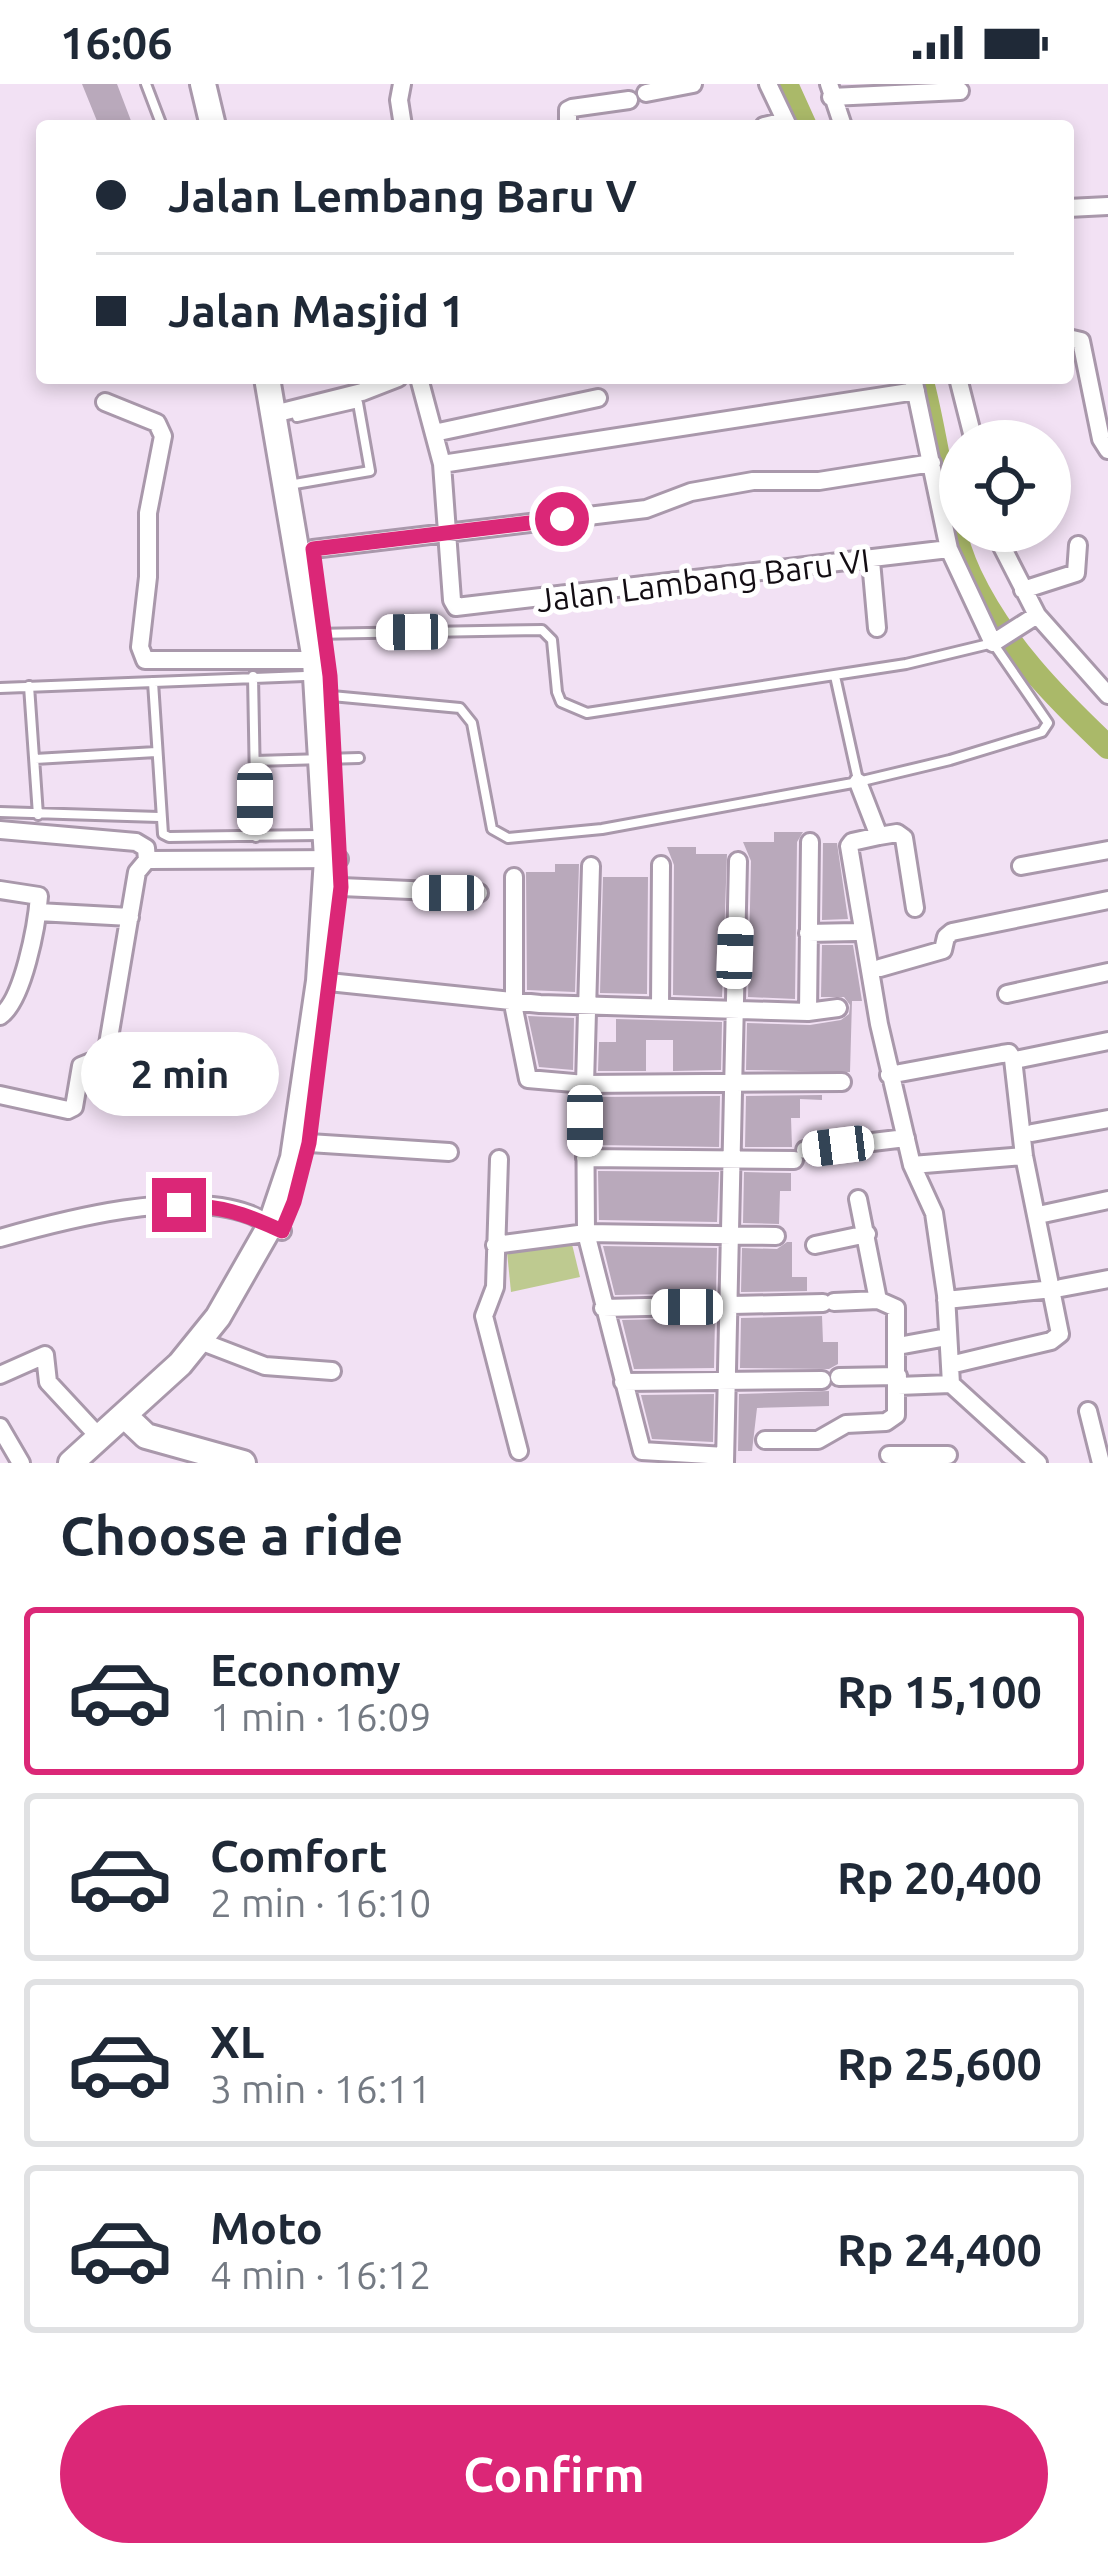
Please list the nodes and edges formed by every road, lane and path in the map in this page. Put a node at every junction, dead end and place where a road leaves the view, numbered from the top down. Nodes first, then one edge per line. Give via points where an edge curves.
1 (146, 84) edge
2 (203, 84) edge
3 (215, 84) edge
4 (402, 84) edge
5 (693, 84) edge
6 (768, 84) edge
7 (830, 91) edge
8 (960, 91) dead end
9 (160, 120) edge
10 (212, 120) edge
11 (224, 120) edge
12 (402, 120) edge
13 (568, 120) edge
14 (784, 120) edge
15 (841, 120) edge
16 (1108, 206) edge
17 (1074, 208) edge
18 (1074, 339) edge
19 (270, 384) edge
20 (284, 384) edge
21 (383, 384) edge
22 (421, 384) edge
23 (915, 384) edge
24 (960, 384) edge
25 (598, 398) dead end
26 (105, 402) dead end
27 (283, 416) junction
28 (969, 420) edge
29 (434, 433) junction
30 (1108, 450) edge
31 (442, 464) junction
32 (932, 464) junction
33 (295, 484) junction
34 (939, 499) edge
35 (447, 532) junction
36 (1078, 545) dead end
37 (313, 549) junction
38 (939, 551) edge
39 (951, 552) edge
40 (1004, 552) edge
41 (871, 561) junction
42 (1023, 590) junction
43 (1037, 615) junction
44 (877, 628) dead end
45 (1001, 639) junction
46 (321, 667) junction
47 (253, 676) junction
48 (836, 676) junction
49 (153, 682) junction
50 (29, 686) junction
51 (0, 688) edge
52 (1108, 695) edge
53 (156, 752) junction
54 (326, 758) junction
55 (359, 758) dead end
56 (35, 759) junction
57 (255, 761) junction
58 (858, 782) junction
59 (0, 812) edge
60 (38, 815) junction
61 (159, 817) junction
62 (0, 830) edge
63 (879, 836) junction
64 (256, 838) junction
65 (810, 842) dead end
66 (1108, 850) edge
67 (331, 851) junction
68 (147, 860) junction
69 (738, 861) dead end
70 (662, 865) dead end
71 (591, 866) dead end
72 (1021, 866) dead end
73 (514, 877) dead end
74 (341, 887) junction
75 (0, 890) edge
76 (479, 893) dead end
77 (1108, 900) edge
78 (916, 908) dead end
79 (38, 911) junction
80 (130, 917) junction
81 (856, 932) dead end
82 (808, 933) junction
83 (880, 968) dead end
84 (1108, 972) edge
85 (324, 985) junction
86 (1007, 994) dead end
87 (514, 1004) junction
88 (588, 1005) junction
89 (660, 1007) junction
90 (838, 1008) dead end
91 (734, 1010) junction
92 (808, 1012) junction
93 (0, 1016) edge
94 (1108, 1041) edge
95 (1020, 1059) dead end
96 (889, 1075) junction
97 (842, 1082) dead end
98 (732, 1083) junction
99 (585, 1084) junction
100 (0, 1094) edge
101 (1108, 1119) edge
102 (1032, 1132) dead end
103 (906, 1138) junction
104 (309, 1143) junction
105 (449, 1152) dead end
106 (1024, 1156) junction
107 (585, 1158) junction
108 (499, 1160) dead end
109 (731, 1161) junction
110 (912, 1165) junction
111 (858, 1199) dead end
112 (1108, 1201) edge
113 (1043, 1214) dead end
114 (276, 1228) junction
115 (586, 1233) junction
116 (867, 1234) junction
117 (730, 1235) junction
118 (776, 1236) dead end
119 (0, 1238) edge
120 (495, 1245) junction
121 (815, 1245) dead end
122 (1108, 1279) edge
123 (1057, 1288) junction
124 (878, 1300) junction
125 (946, 1300) junction
126 (729, 1307) junction
127 (603, 1308) junction
128 (946, 1337) junction
129 (206, 1345) junction
130 (898, 1346) junction
131 (332, 1372) dead end
132 (951, 1374) junction
133 (0, 1375) edge
134 (898, 1381) junction
135 (622, 1382) junction
136 (730, 1383) junction
137 (1088, 1411) dead end
138 (129, 1421) junction
139 (881, 1423) junction
140 (0, 1427) edge
141 (100, 1438) junction
142 (765, 1440) dead end
143 (519, 1451) dead end
144 (948, 1455) dead end
145 (725, 1459) edge
146 (889, 1459) edge
147 (21, 1463) edge
148 (71, 1463) edge
149 (90, 1463) edge
150 (243, 1463) edge
151 (1038, 1463) edge
152 (1101, 1463) edge

1 - 9 lane
2 - 10 main road
3 - 11 main road
4 - 12 street
5 - 13 street via 572,108
6 - 14 street
7 - 8 street
7 - 15 street
16 - 17 street
18 - 30 street via 1081,341
19 - 27 main road
20 - 27 main road
21 - 27 street
22 - 29 street
23 - 31 street
23 - 32 street
24 - 28 street
25 - 29 street
26 - 46 street via 158,424 163,436 148,513 145,660
27 - 33 main road
27 - 33 lane via 358,404 370,471
29 - 31 street
31 - 35 street
32 - 34 street
32 - 35 street via 819,481 753,481 646,509
33 - 37 main road
33 - 46 main road
35 - 37 street
35 - 41 street, Jalan Lambang Baru VI via 456,607
36 - 42 street via 1076,573
37 - 46 main road
38 - 41 street, Jalan Lambang Baru VI
39 - 45 street
40 - 42 street
41 - 44 street
42 - 43 street
43 - 45 street
43 - 52 street
45 - 48 lane
45 - 58 lane via 1046,728
46 - 47 lane
46 - 48 lane via 542,630 552,640 561,702 587,713
46 - 54 main road
46 - 58 lane via 466,713 492,829 508,838
47 - 49 lane
47 - 57 lane
48 - 58 lane
49 - 50 lane
49 - 53 lane
50 - 51 lane
50 - 56 lane
53 - 56 lane
53 - 61 lane
54 - 55 lane
54 - 57 lane
54 - 67 main road
56 - 60 lane
57 - 64 lane
58 - 63 street
59 - 60 lane
60 - 61 lane
61 - 64 lane via 169,837
62 - 68 street via 136,842
63 - 78 street via 904,838
63 - 96 street via 849,846
64 - 67 lane
65 - 82 street
66 - 72 street
67 - 68 street
67 - 74 main road
67 - 85 main road
68 - 80 street via 137,872
69 - 91 street
70 - 89 street
71 - 88 street
73 - 87 street
74 - 76 street
74 - 85 main road
75 - 79 street via 38,895
77 - 83 street via 952,932 943,950
79 - 80 street
79 - 93 street via 14,1000
80 - 100 street via 107,1050 81,1066 74,1107
81 - 82 street
82 - 92 street
84 - 86 street
85 - 87 street
85 - 104 main road
85 - 114 main road
87 - 88 street
87 - 99 street via 528,1079
88 - 89 street
88 - 99 street
89 - 91 street
90 - 92 street
91 - 92 street
91 - 98 street
94 - 95 street
96 - 103 street
96 - 106 street via 1010,1053
97 - 98 street
98 - 99 street
98 - 109 street
99 - 107 street
101 - 102 street
103 - 109 street
103 - 110 street
104 - 105 street
104 - 114 main road via 294,1202
106 - 110 street
106 - 123 street
107 - 109 street
107 - 115 street
108 - 120 street
109 - 117 street
110 - 125 street via 930,1197
111 - 116 street
112 - 113 street
114 - 119 street via 230,1209 153,1205
114 - 129 main road via 242,1305
115 - 117 street
115 - 120 street
115 - 127 street
116 - 121 street
116 - 124 street
117 - 118 street
117 - 126 street
120 - 143 street via 484,1326
122 - 123 street
123 - 125 street
123 - 132 street via 1058,1338
124 - 126 street
124 - 130 street via 896,1308
125 - 128 street
126 - 127 street
126 - 136 street
127 - 135 street
128 - 130 street
128 - 132 street
129 - 131 street via 266,1366
129 - 138 main road
130 - 134 street
132 - 134 street
132 - 151 street
133 - 141 street via 45,1354 52,1387
134 - 136 street
134 - 139 street via 896,1415
135 - 136 street
135 - 145 street via 647,1453
136 - 145 street
137 - 152 street
138 - 141 main road
138 - 149 main road
138 - 150 main road via 156,1440
139 - 142 street via 846,1424 818,1440
139 - 146 street
140 - 147 street
141 - 148 main road
144 - 146 street

